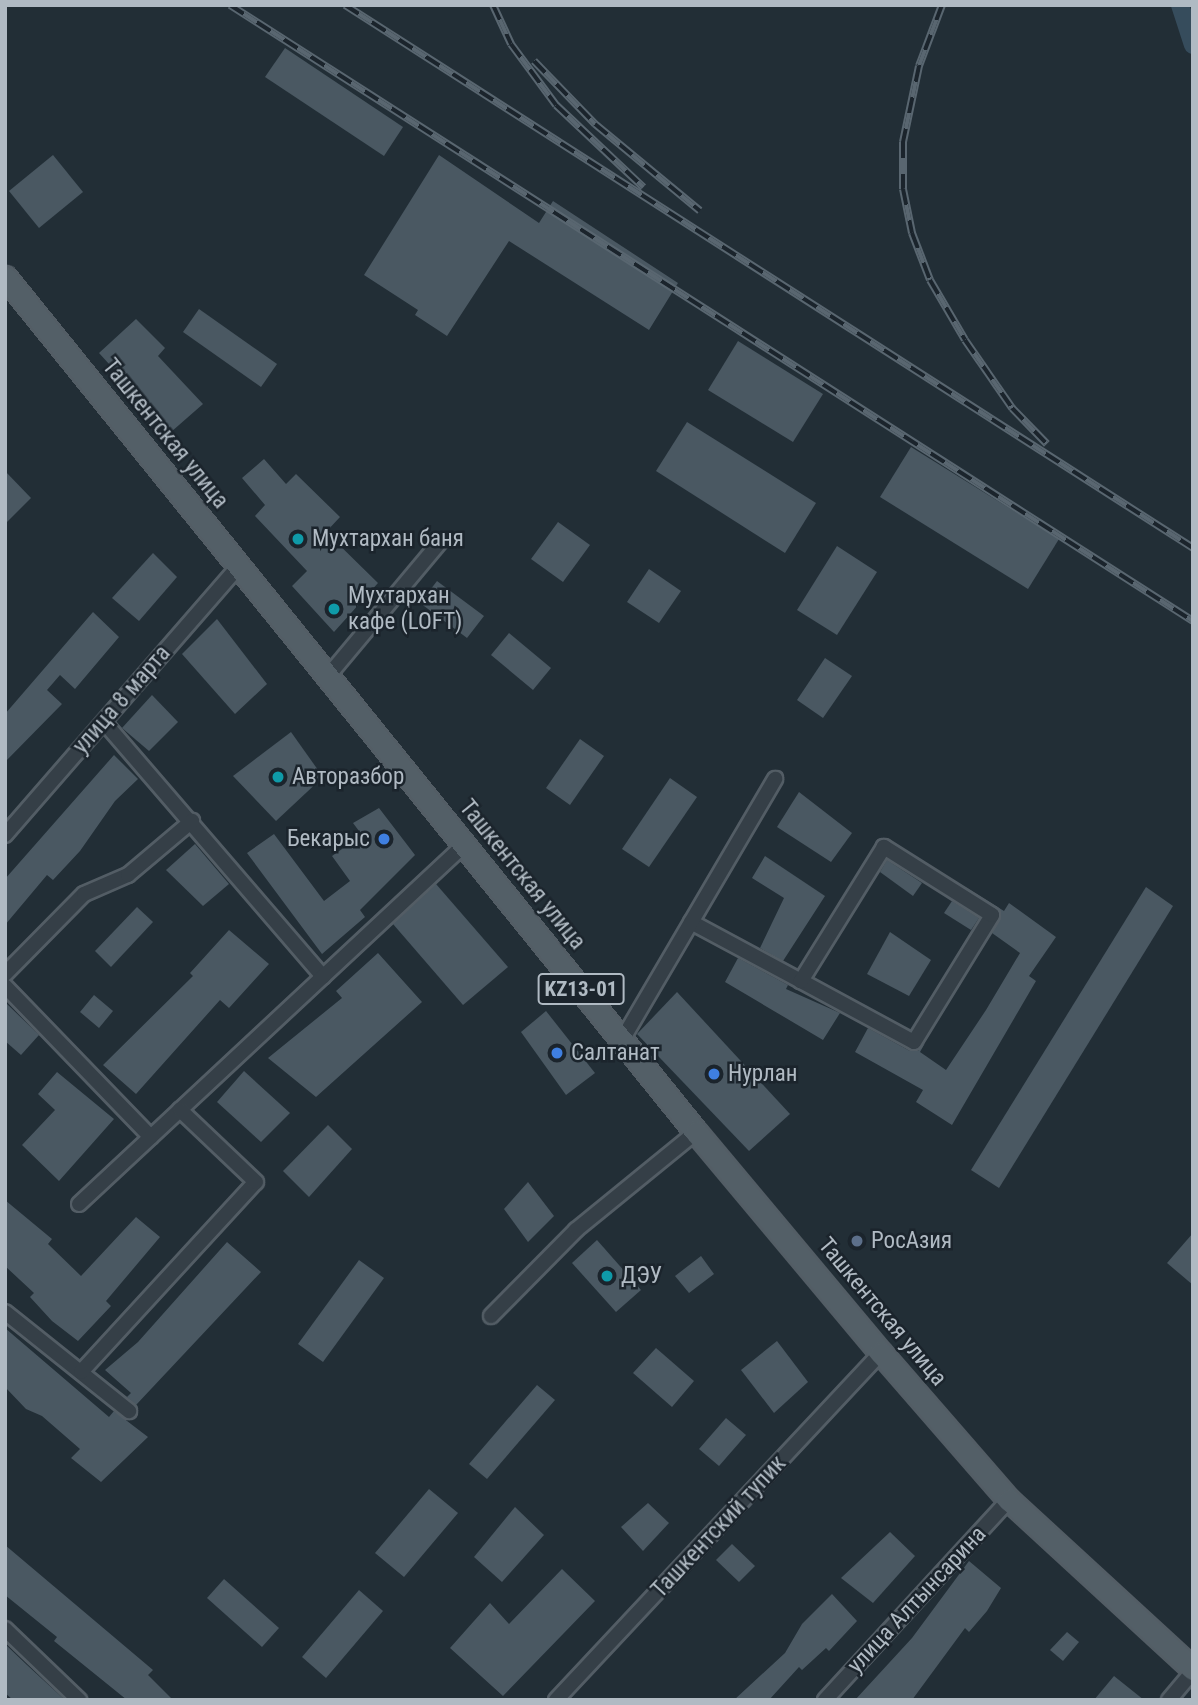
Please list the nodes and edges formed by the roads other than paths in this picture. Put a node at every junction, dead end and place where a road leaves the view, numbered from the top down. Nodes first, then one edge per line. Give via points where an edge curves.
1 (5, 277) edge
2 (440, 542) dead end
3 (239, 566) junction
4 (328, 676) junction
5 (104, 722) junction
6 (775, 779) dead end
7 (192, 821) junction
8 (5, 835) edge
9 (464, 845) junction
10 (691, 922) junction
11 (5, 974) edge
12 (323, 977) junction
13 (801, 981) junction
14 (5, 986) edge
15 (622, 1040) junction
16 (180, 1110) junction
17 (696, 1132) junction
18 (151, 1137) junction
19 (79, 1204) dead end
20 (5, 1312) edge
21 (491, 1316) dead end
22 (881, 1353) junction
23 (81, 1373) junction
24 (129, 1411) dead end
25 (1009, 1500) junction
26 (5, 1629) edge
27 (1193, 1670) edge
28 (79, 1700) edge
29 (556, 1700) edge
30 (825, 1700) edge
31 (1169, 1700) edge

1 - 3 main road, Ташкентская улица / KZ13-01
2 - 4 street
3 - 4 main road, Ташкентская улица / KZ13-01
3 - 5 street, улица 8 марта
4 - 9 main road, Ташкентская улица / KZ13-01
5 - 7 street
5 - 8 street, улица 8 марта
6 - 10 street
7 - 11 street via 128,875 84,894
7 - 12 street
9 - 12 street
9 - 15 main road, Ташкентская улица / KZ13-01
10 - 13 street
10 - 15 street
12 - 16 street
13 - 13 street via 914,1042 992,915 884,848
14 - 18 street
15 - 17 main road, Ташкентская улица / KZ13-01
16 - 18 street
16 - 23 street via 256,1182
17 - 21 street via 576,1230
17 - 22 main road, Ташкентская улица / KZ13-01
18 - 19 street
20 - 23 street
22 - 25 main road, Ташкентская улица / KZ13-01
22 - 29 street, Ташкентский тупик
23 - 24 street
25 - 27 main road, Ташкентская улица / KZ13-01
25 - 30 street, улица Алтынсарина
26 - 28 street
27 - 31 street

